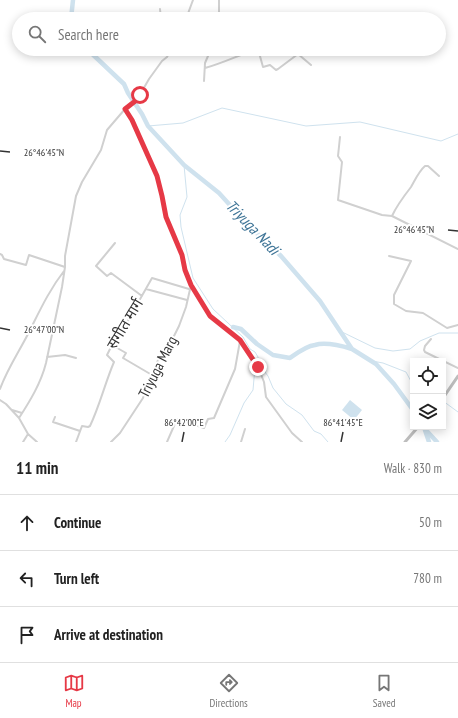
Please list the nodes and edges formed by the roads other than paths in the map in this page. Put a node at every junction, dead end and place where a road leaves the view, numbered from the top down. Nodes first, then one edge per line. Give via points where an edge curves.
1 (193, 0) edge
2 (219, 0) edge
3 (160, 9) dead end
4 (160, 12) edge
5 (189, 12) edge
6 (219, 12) edge
7 (168, 56) edge
8 (207, 56) edge
9 (240, 56) edge
10 (259, 56) edge
11 (295, 56) edge
12 (300, 56) edge
13 (311, 65) dead end
14 (205, 68) junction
15 (204, 81) dead end
16 (125, 109) junction
17 (340, 138) dead end
18 (439, 176) dead end
19 (392, 216) junction
20 (115, 243) dead end
21 (458, 249) edge
22 (0, 254) edge
23 (389, 256) dead end
24 (65, 269) junction
25 (191, 285) junction
26 (146, 289) junction
27 (189, 289) junction
28 (142, 296) junction
29 (187, 300) junction
30 (458, 325) edge
31 (431, 339) dead end
32 (240, 340) junction
33 (112, 345) junction
34 (47, 357) junction
35 (76, 358) dead end
36 (458, 368) edge
37 (152, 375) junction
38 (458, 376) edge
39 (0, 389) edge
40 (446, 394) edge
41 (0, 400) edge
42 (12, 410) junction
43 (22, 413) junction
44 (55, 417) dead end
45 (19, 418) junction
46 (245, 429) dead end
47 (415, 430) edge
48 (80, 431) junction
49 (28, 434) junction
50 (23, 442) edge
51 (37, 442) edge
52 (76, 442) edge
53 (111, 442) edge
54 (167, 442) edge
55 (241, 442) edge
56 (302, 442) edge
57 (405, 442) edge

1 - 5 street
2 - 6 street
3 - 4 street
7 - 16 street via 149,79 137,100
8 - 14 street
9 - 14 street
10 - 11 street via 263,67 270,65 276,70
12 - 13 street
14 - 15 street
16 - 24 street via 107,130 101,150 76,196
16 - 25 street via 157,176 166,217
17 - 19 street via 338,156 342,162 338,200
18 - 19 street via 425,166 398,203
19 - 21 street
20 - 28 street via 96,266 107,276 111,273
22 - 24 street via 4,259 26,265 29,255
23 - 30 street via 411,261 394,295 394,304 406,311 423,313 447,328
24 - 34 street
24 - 39 street via 41,306 8,368
25 - 27 street, Triyuga Marg
25 - 32 street via 210,316
26 - 27 street, संगीत मार्ग via 152,278
26 - 28 street, संगीत मार्ग
26 - 29 street
27 - 29 street, Triyuga Marg
28 - 33 street, संगीत मार्ग
29 - 37 street, Triyuga Marg via 179,326
31 - 36 street via 424,350
32 - 54 street via 234,369 214,418 208,419 204,428 177,419
32 - 56 street via 258,367 266,396 292,433
33 - 37 street via 126,353 123,358
33 - 48 street, संगीत मार्ग via 107,355 114,362 96,412 90,426 82,426
34 - 35 street via 65,355
34 - 43 street via 43,373
37 - 53 street, Triyuga Marg via 142,398 120,433
38 - 40 main road
41 - 42 street
42 - 43 street
42 - 45 street
43 - 45 street
44 - 48 street via 53,422
45 - 49 street
46 - 55 street
47 - 57 main road
48 - 52 street, संगीत मार्ग
49 - 50 street
49 - 51 street

